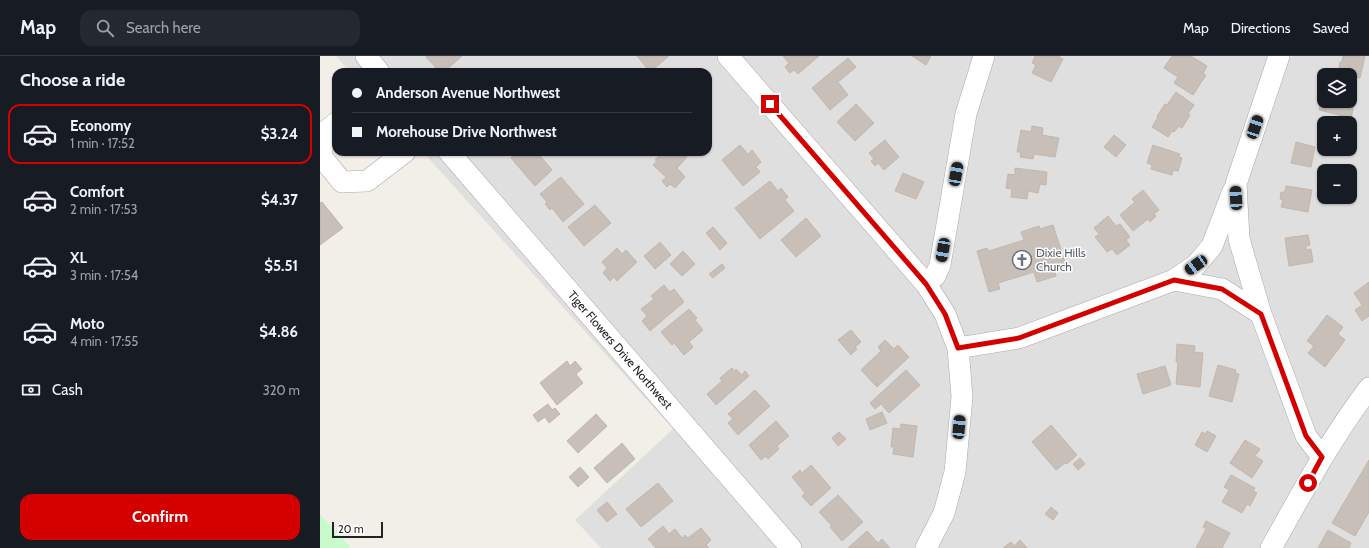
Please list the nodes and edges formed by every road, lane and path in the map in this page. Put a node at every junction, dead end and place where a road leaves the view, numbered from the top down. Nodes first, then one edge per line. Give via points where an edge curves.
1 (366, 56) edge
2 (728, 56) edge
3 (984, 56) edge
4 (1280, 56) edge
5 (376, 68) edge
6 (332, 126) edge
7 (400, 156) edge
8 (452, 156) edge
9 (1236, 184) junction
10 (1174, 280) junction
11 (926, 284) junction
12 (1261, 314) junction
13 (958, 348) junction
14 (1369, 388) edge
15 (1322, 457) junction
16 (791, 548) edge
17 (926, 548) edge
18 (1271, 548) edge

1 - 5 street
2 - 11 street
3 - 11 street via 966,114 940,265 935,276
4 - 9 street
6 - 7 street via 325,132 321,156 342,182 367,181
8 - 16 street, Tiger Flowers Drive Northwest
9 - 10 street via 1212,246 1196,265
9 - 12 street via 1239,239
10 - 12 street via 1222,289
10 - 13 street via 1019,338
11 - 13 street via 945,314
12 - 15 street via 1306,436
13 - 17 street via 962,397 955,472 944,513
14 - 15 street
15 - 18 street

